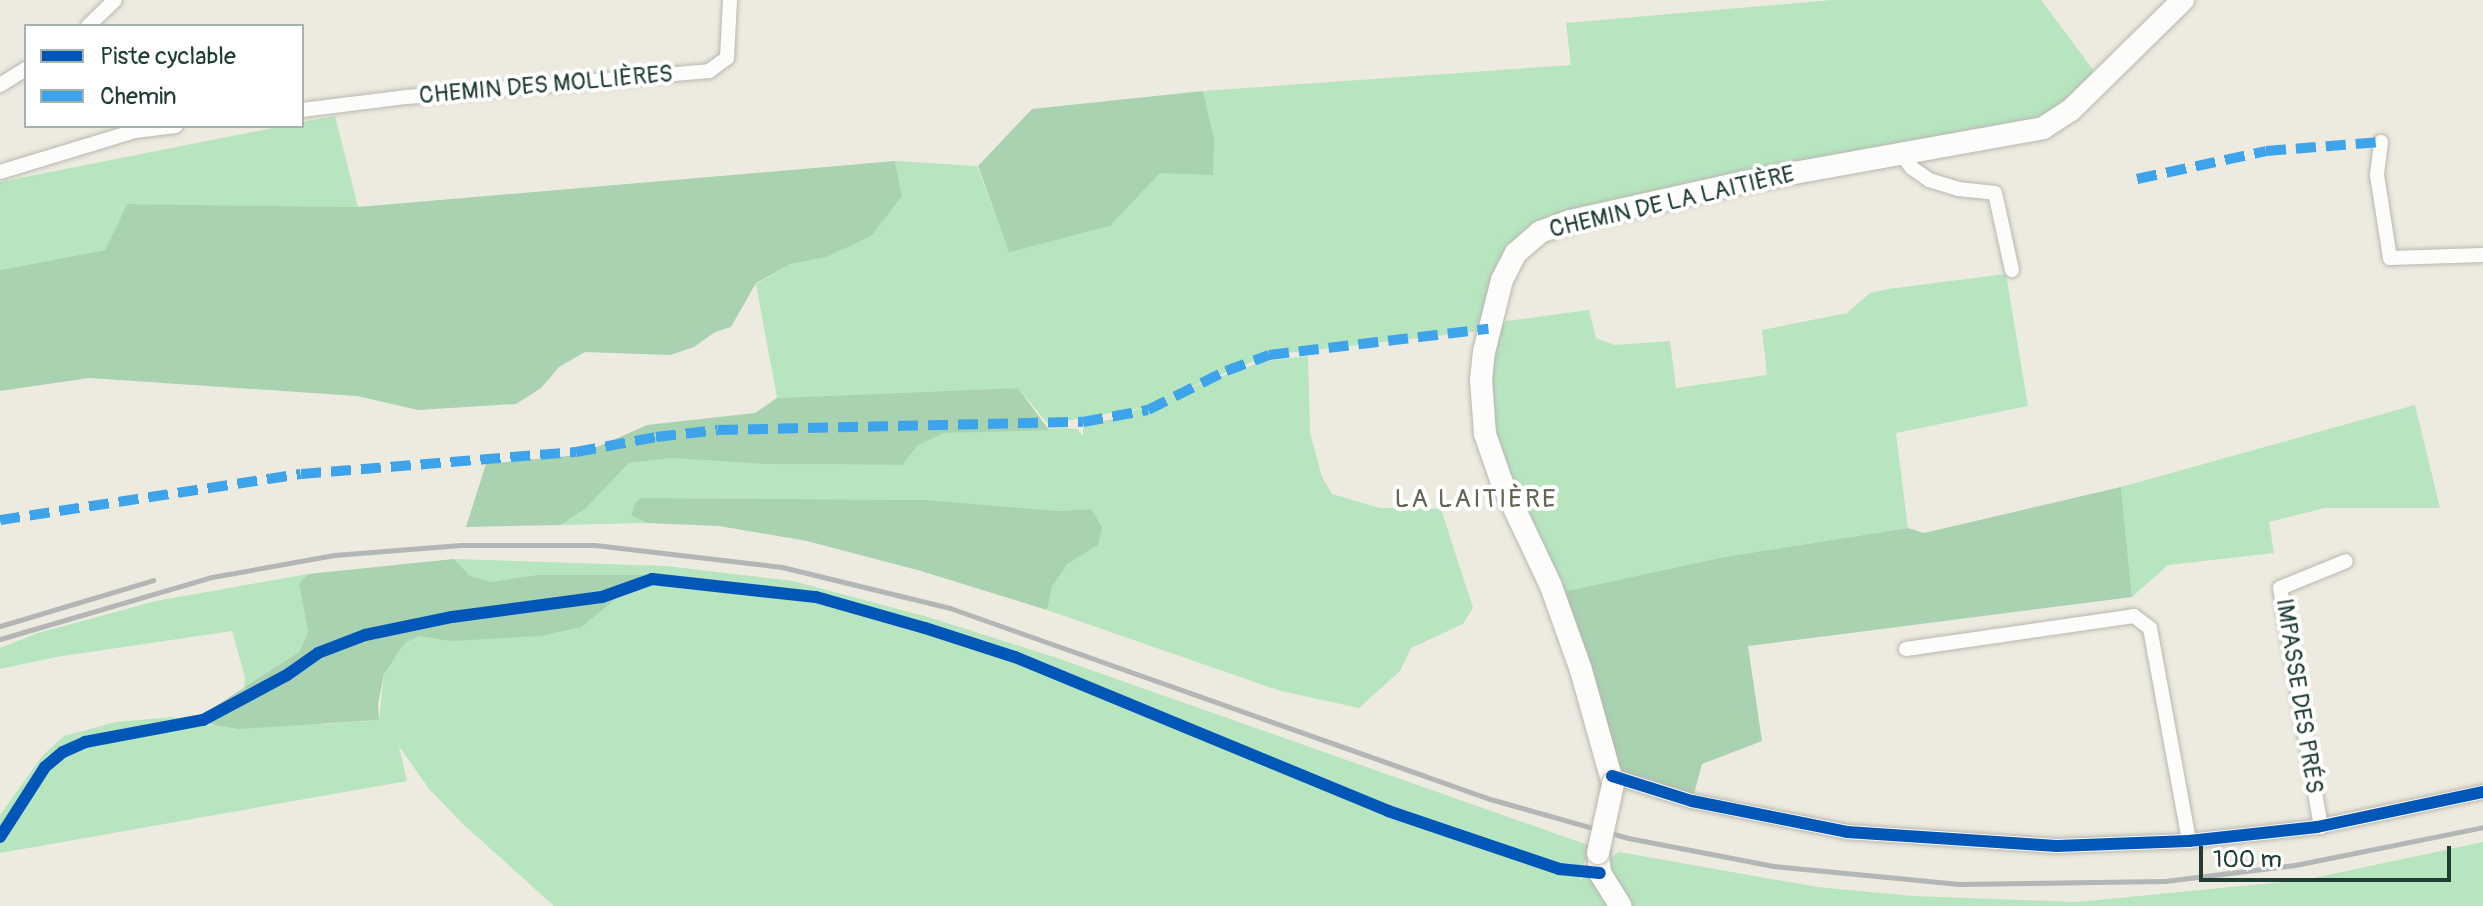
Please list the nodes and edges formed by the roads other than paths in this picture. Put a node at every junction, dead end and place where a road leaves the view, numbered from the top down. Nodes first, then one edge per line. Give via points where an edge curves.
1 (115, 0) edge
2 (730, 0) edge
3 (2183, 0) edge
4 (90, 24) edge
5 (24, 70) edge
6 (0, 85) edge
7 (304, 110) edge
8 (160, 128) edge
9 (2381, 142) dead end
10 (1900, 153) junction
11 (0, 172) edge
12 (2483, 255) edge
13 (2012, 270) dead end
14 (2346, 561) dead end
15 (1906, 649) dead end
16 (1612, 780) junction
17 (2483, 792) edge
18 (2321, 827) junction
19 (2189, 841) junction
20 (1621, 906) edge

1 - 4 street
2 - 7 street, CHEMIN DES MOLLIÈRES via 727,58 709,71
3 - 10 main road, CHEMIN DE LA LAITIÈRE via 2058,121 2023,134
5 - 6 street
8 - 11 street
9 - 12 street via 2377,175 2390,258
10 - 13 street via 1929,180 1995,193
10 - 16 main road, CHEMIN DE LA LAITIÈRE via 1559,224 1526,241 1508,266 1484,352 1485,434 1551,586
14 - 18 street, IMPASSE DES PRÉS via 2280,588
15 - 19 street via 2134,616 2150,628
16 - 19 street via 1847,832 2057,846
16 - 20 main road, CHEMIN DE LA LAITIÈRE, bridge via 1598,853 1600,873
17 - 18 street
18 - 19 street

